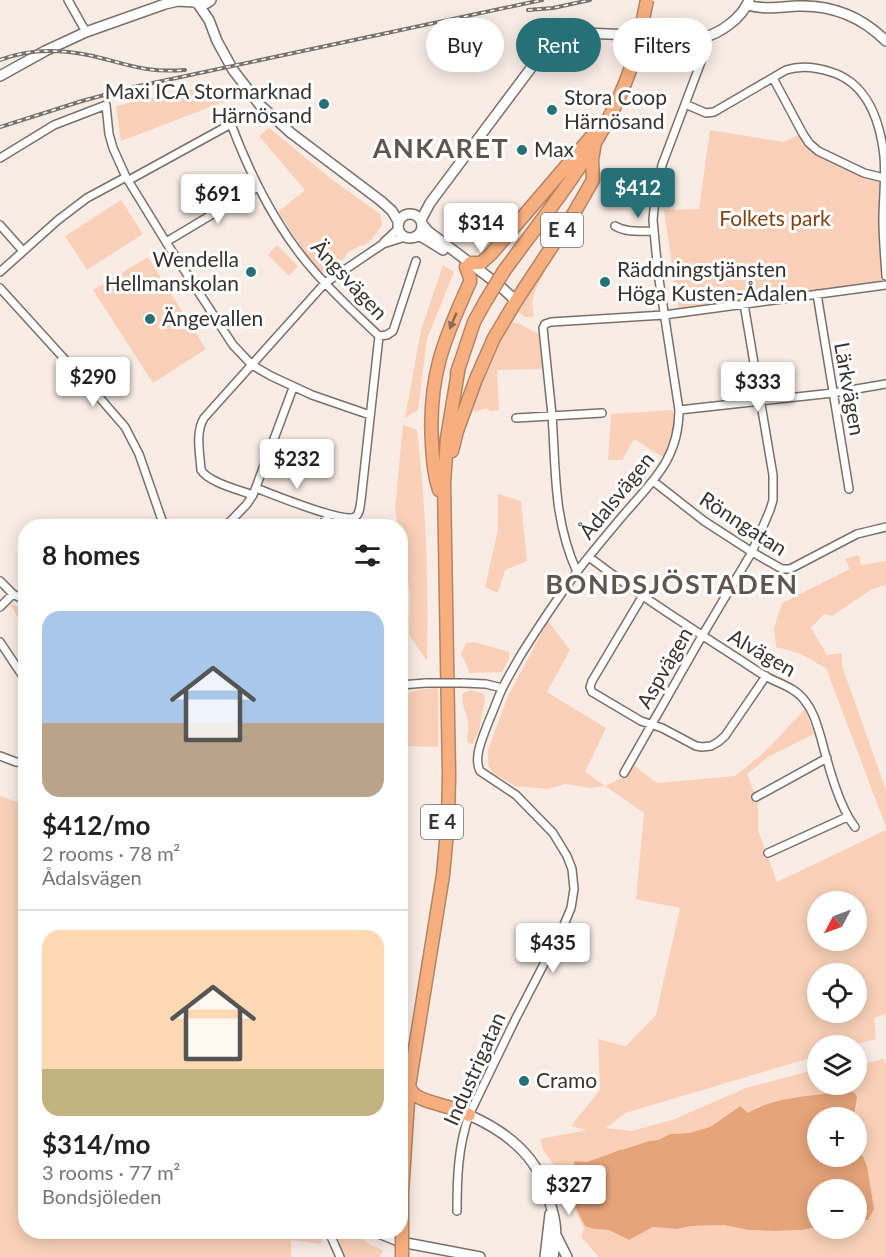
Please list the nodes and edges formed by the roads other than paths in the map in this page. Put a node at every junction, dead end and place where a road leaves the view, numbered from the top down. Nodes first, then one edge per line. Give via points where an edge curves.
1 (68, 0) edge
2 (647, 0) edge
3 (210, 1) edge
4 (169, 2) edge
5 (195, 2) edge
6 (748, 2) edge
7 (209, 20) junction
8 (86, 32) junction
9 (613, 34) edge
10 (712, 34) edge
11 (886, 41) edge
12 (698, 72) edge
13 (0, 76) edge
14 (773, 78) junction
15 (686, 104) junction
16 (609, 117) junction
17 (595, 142) junction
18 (0, 158) edge
19 (128, 178) junction
20 (884, 178) junction
21 (258, 187) junction
22 (381, 201) junction
23 (430, 203) junction
24 (408, 215) junction
25 (422, 222) junction
26 (0, 225) edge
27 (399, 226) junction
28 (615, 226) dead end
29 (654, 231) junction
30 (416, 236) junction
31 (405, 237) junction
32 (166, 242) junction
33 (383, 244) junction
34 (23, 251) junction
35 (416, 261) dead end
36 (468, 265) junction
37 (0, 272) edge
38 (886, 276) edge
39 (325, 283) junction
40 (886, 285) edge
41 (0, 288) edge
42 (817, 294) junction
43 (516, 301) junction
44 (744, 304) junction
45 (664, 315) junction
46 (379, 336) junction
47 (252, 365) junction
48 (886, 386) edge
49 (293, 388) junction
50 (833, 393) junction
51 (760, 400) junction
52 (679, 410) junction
53 (602, 413) dead end
54 (370, 415) junction
55 (552, 416) junction
56 (516, 418) dead end
57 (653, 481) junction
58 (849, 489) dead end
59 (255, 492) junction
60 (441, 496) junction
61 (329, 514) junction
62 (162, 519) edge
63 (233, 519) edge
64 (326, 519) edge
65 (886, 527) edge
66 (752, 552) junction
67 (589, 557) junction
68 (577, 572) junction
69 (0, 581) edge
70 (12, 594) junction
71 (18, 597) edge
72 (642, 597) junction
73 (0, 607) edge
74 (702, 636) junction
75 (0, 642) edge
76 (18, 669) edge
77 (765, 676) junction
78 (408, 685) edge
79 (502, 687) junction
80 (652, 725) junction
81 (0, 756) edge
82 (827, 758) junction
83 (18, 762) edge
84 (624, 773) dead end
85 (483, 774) joint
86 (756, 797) dead end
87 (847, 817) junction
88 (855, 827) dead end
89 (768, 853) dead end
90 (408, 1051) edge
91 (408, 1089) edge
92 (408, 1114) edge
93 (469, 1115) junction
94 (550, 1203) junction
95 (457, 1211) dead end
96 (556, 1235) junction
97 (332, 1239) edge
98 (394, 1239) edge
99 (398, 1239) edge
100 (400, 1239) edge
101 (340, 1257) edge
102 (396, 1257) edge
103 (402, 1257) edge
104 (480, 1257) edge
105 (545, 1257) edge
106 (553, 1257) edge
107 (567, 1257) edge

1 - 8 street
2 - 16 highway, E 4, bridge via 629,74
3 - 5 main road
3 - 7 main road
4 - 5 main road
4 - 8 main road
5 - 7 main road
6 - 10 main road via 732,22
6 - 11 main road via 766,9 830,9 866,24
7 - 22 main road via 233,70 265,110
8 - 13 main road
9 - 23 main road via 572,34 542,53
12 - 15 street, Ådalsvägen
14 - 15 street via 714,112
14 - 20 street via 809,143 864,173
14 - 20 street via 792,68 807,67 830,71 852,82 867,100 877,123
15 - 29 street, Ådalsvägen via 658,181
16 - 17 highway, E 4
16 - 36 highway, E 4 via 491,254 481,263
17 - 43 highway, E 4 via 590,188
17 - 60 highway, E 4, bridge via 504,271 474,322 448,400 440,454
18 - 19 street via 63,120 105,105 113,148
19 - 21 street, Ängsvägen via 231,124
19 - 32 street
19 - 34 street via 87,198
20 - 38 street
21 - 32 street
21 - 39 street, Ängsvägen via 304,260
22 - 24 main road
22 - 27 main road via 392,211
23 - 24 main road
23 - 25 main road
24 - 25 main road via 416,215
24 - 27 main road
25 - 30 main road
25 - 36 main road
26 - 34 street
27 - 31 main road
27 - 33 street
28 - 29 street via 632,232
29 - 45 street, Ådalsvägen
30 - 31 main road
30 - 36 main road
31 - 33 street
32 - 47 street via 226,336
33 - 39 street
34 - 37 street
35 - 46 street via 393,331
36 - 43 main road
36 -> 60 highway, E 4 via 470,282 445,340 433,391 433,462
39 - 46 street, Ängsvägen
39 - 47 street
40 - 42 street
41 - 62 street via 124,427 139,454
42 - 44 street
42 - 50 street, Lärkvägen
43 - 60 highway, E 4 via 476,379 457,431 447,494
44 - 45 street
44 - 51 street, Aspvägen
45 - 52 street, Ådalsvägen
45 - 55 street via 544,325
46 - 54 street, Ängsvägen
47 - 49 street
47 - 59 street via 204,418 199,439 201,470 206,477
48 - 50 street
49 - 54 street
49 - 59 street
50 - 51 street
50 - 58 street, Lärkvägen
51 - 52 street
51 - 66 street, Aspvägen via 773,490 770,510
52 - 57 street, Ådalsvägen via 676,440
53 - 55 street
54 - 61 street, Ängsvägen via 359,513 350,518
55 - 56 street
55 - 68 street via 557,502
57 - 66 street, Rönngatan
57 - 67 street, Ådalsvägen
59 - 61 street
59 - 63 street
60 - 90 highway, E 4 via 438,540 442,829
61 - 64 street
65 - 66 street, Rönngatan via 857,534 787,570
66 - 74 street, Aspvägen
67 - 68 street, Ådalsvägen
67 - 72 street, Alvägen
68 - 79 street, Ådalsvägen
69 - 70 street
70 - 71 street
70 - 73 street
72 - 74 street, Alvägen
72 - 80 street via 590,687 598,696
74 - 77 street, Alvägen
74 - 80 street, Aspvägen
75 - 76 street
77 - 80 street via 725,736 711,746 696,746
77 - 82 street, Alvägen via 806,701
78 - 79 street, bridge via 463,683
79 - 85 street, Ådalsvägen via 477,758
80 - 84 street, Aspvägen
81 - 83 street
82 - 86 street
82 - 87 street, Alvägen
85 - 93 street, Industrigatan via 516,795 553,833 572,869 574,889 564,927
87 - 88 street, Alvägen
87 - 89 street
91 - 93 highway via 417,1097
92 - 93 highway via 423,1107
93 - 94 main road via 520,1147 537,1170
93 - 95 street, Industrigatan via 459,1154
94 - 96 main road
94 - 105 main road
96 - 106 main road
96 - 107 main road
97 - 101 street
98 - 104 main road
99 - 102 highway, E 4
100 - 103 highway, E 4, bridge

